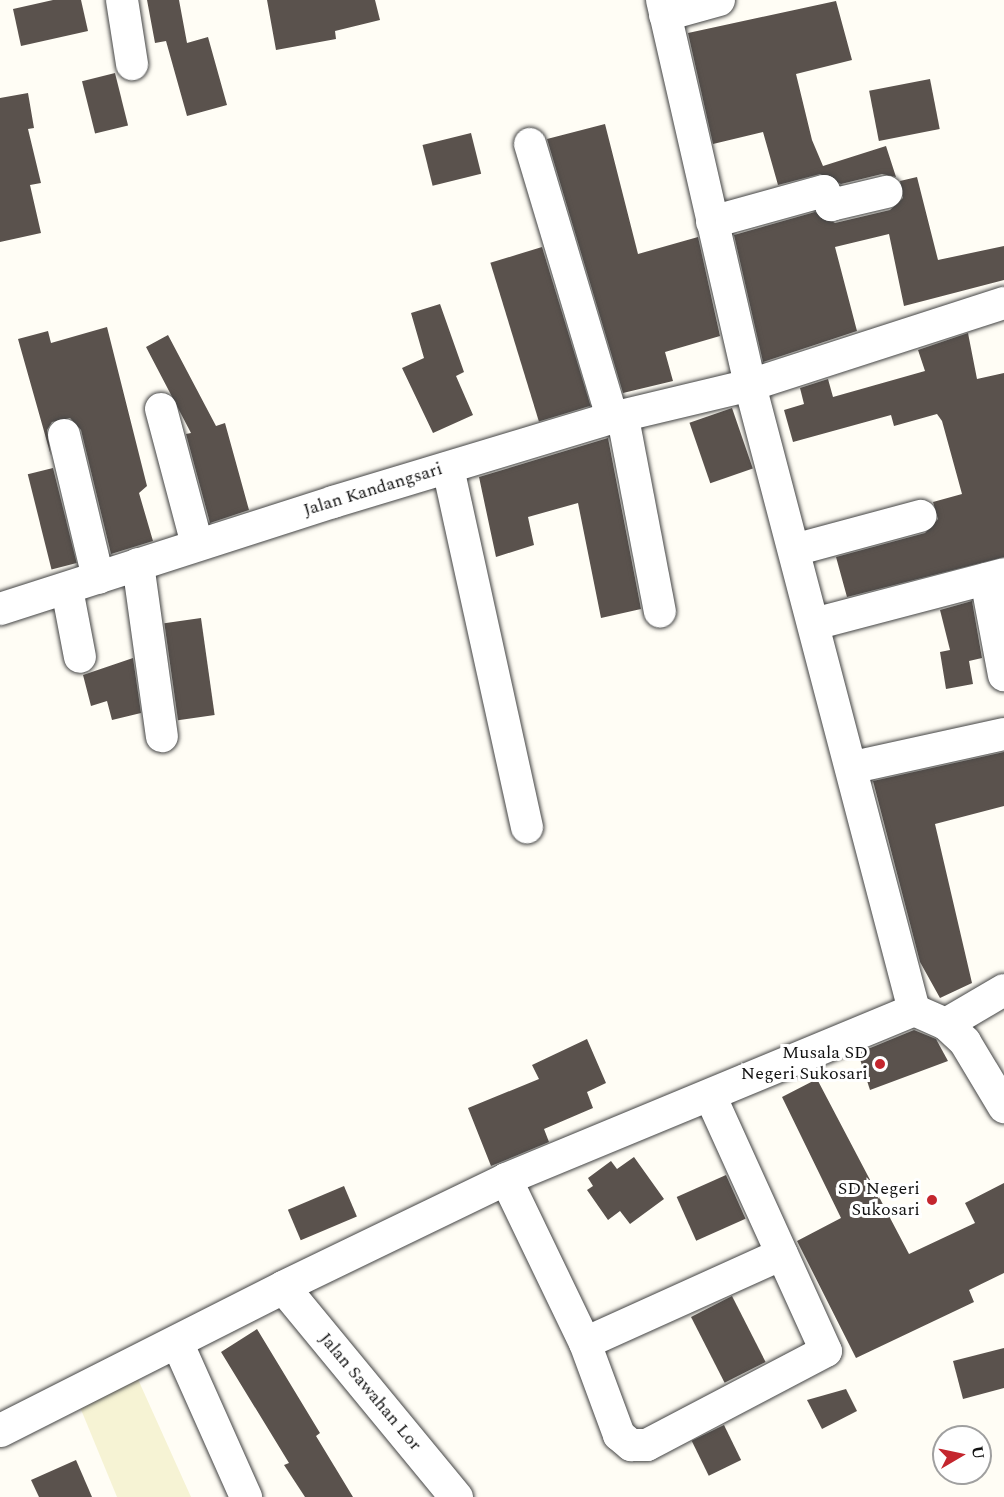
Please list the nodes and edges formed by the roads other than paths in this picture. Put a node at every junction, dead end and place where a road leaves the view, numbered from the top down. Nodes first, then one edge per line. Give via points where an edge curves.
1 (122, 0) edge
2 (719, 0) edge
3 (664, 7) edge
4 (132, 64) dead end
5 (530, 144) dead end
6 (886, 192) dead end
7 (712, 222) junction
8 (1004, 303) edge
9 (750, 385) junction
10 (161, 408) dead end
11 (617, 418) junction
12 (64, 435) dead end
13 (448, 468) junction
14 (920, 516) dead end
15 (197, 544) junction
16 (794, 550) junction
17 (138, 564) junction
18 (995, 576) edge
19 (98, 578) junction
20 (68, 589) junction
21 (0, 609) edge
22 (660, 612) dead end
23 (814, 624) junction
24 (80, 657) dead end
25 (1004, 675) edge
26 (1004, 734) edge
27 (162, 735) dead end
28 (854, 767) junction
29 (527, 827) dead end
30 (1004, 990) edge
31 (914, 1010) junction
32 (946, 1024) junction
33 (711, 1098) junction
34 (1004, 1107) edge
35 (506, 1179) junction
36 (782, 1254) junction
37 (283, 1287) junction
38 (177, 1342) junction
39 (585, 1342) junction
40 (0, 1430) edge
41 (246, 1497) edge
42 (456, 1497) edge

1 - 4 street
2 - 3 street
3 - 7 street
5 - 11 street
6 - 7 street via 831,205 824,191
7 - 9 street
8 - 9 street, Jalan Kandangsari
9 - 11 street, Jalan Kandangsari
9 - 16 street
10 - 15 street
11 - 13 street, Jalan Kandangsari
11 - 22 street
12 - 19 street
13 - 15 street, Jalan Kandangsari
13 - 29 street
14 - 16 street
15 - 17 street, Jalan Kandangsari
16 - 23 street
17 - 19 street, Jalan Kandangsari
17 - 27 street
18 - 23 street
18 - 25 street
19 - 20 street, Jalan Kandangsari
20 - 21 street, Jalan Kandangsari
20 - 24 street
23 - 28 street
26 - 28 street
28 - 31 street
30 - 32 street
31 - 32 street
31 - 33 street
32 - 34 street via 965,1042
33 - 35 street
33 - 36 street
35 - 37 street
35 - 39 street
36 - 39 street
36 - 39 street via 826,1351 647,1445 631,1445 619,1435
37 - 38 street
37 - 42 street, Jalan Sawahan Lor
38 - 40 street
38 - 41 street

